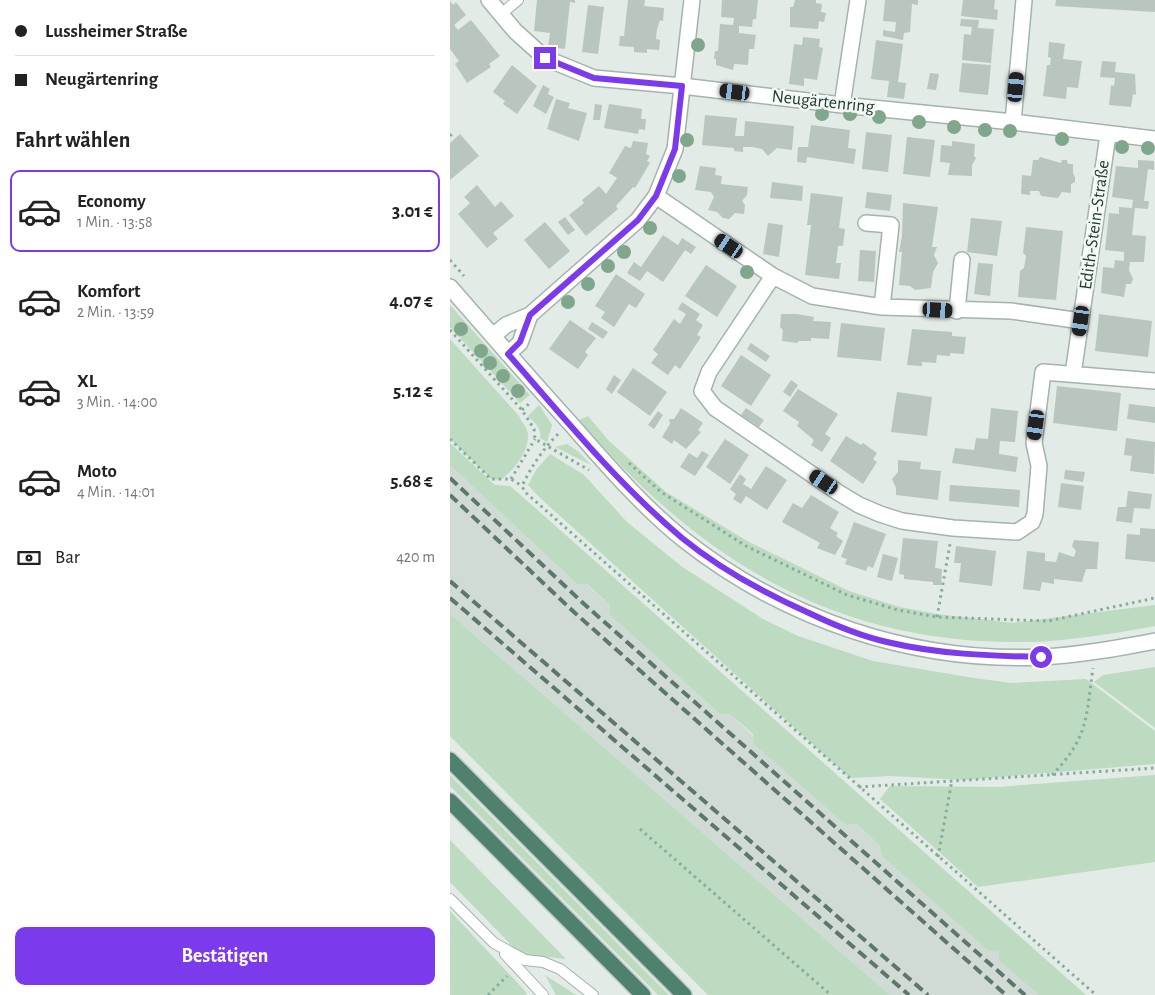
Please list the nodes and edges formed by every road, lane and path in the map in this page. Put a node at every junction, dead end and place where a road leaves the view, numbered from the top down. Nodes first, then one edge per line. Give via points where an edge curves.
1 (489, 0) edge
2 (518, 0) edge
3 (692, 0) edge
4 (858, 0) edge
5 (1024, 0) edge
6 (500, 14) junction
7 (682, 86) junction
8 (842, 105) junction
9 (1013, 122) junction
10 (1108, 135) junction
11 (1155, 139) edge
12 (656, 196) junction
13 (866, 224) dead end
14 (962, 260) dead end
15 (773, 276) junction
16 (450, 288) edge
17 (882, 307) junction
18 (957, 311) junction
19 (530, 315) junction
20 (1081, 321) junction
21 (450, 330) edge
22 (493, 336) junction
23 (508, 354) junction
24 (1073, 374) junction
25 (1155, 381) edge
26 (541, 391) junction
27 (522, 410) junction
28 (450, 439) edge
29 (535, 440) junction
30 (627, 461) dead end
31 (511, 479) junction
32 (522, 486) junction
33 (953, 528) junction
34 (1155, 598) edge
35 (937, 617) junction
36 (1155, 641) edge
37 (1093, 667) dead end
38 (450, 760) edge
39 (1155, 768) edge
40 (1052, 775) junction
41 (952, 780) junction
42 (859, 787) junction
43 (450, 801) edge
44 (640, 829) dead end
45 (938, 857) junction
46 (450, 899) edge
47 (494, 943) junction
48 (518, 966) junction
49 (488, 995) edge
50 (543, 995) edge
51 (593, 995) edge
52 (643, 995) edge
53 (684, 995) edge
54 (831, 995) edge
55 (1096, 995) edge

1 - 6 street, Neugärtenring
2 - 6 lane
3 - 7 street
4 - 8 street
5 - 9 street
6 - 7 street, Neugärtenring via 545,58 571,70 594,78
7 - 8 street, Neugärtenring
7 - 12 street via 675,149
8 - 9 street, Neugärtenring
9 - 10 street, Neugärtenring
10 - 11 street, Neugärtenring
10 - 20 street, Edith-Stein-Straße
12 - 15 street
12 - 19 street via 638,220
13 - 17 street via 891,225
14 - 18 street
15 - 17 street via 812,296
15 - 33 street via 708,372 702,391 706,399 859,505 902,521
16 - 22 street
17 - 18 street
18 - 20 street via 1011,311
19 - 22 street via 506,325
19 - 23 street via 520,342
20 - 24 street, Edith-Stein-Straße
21 - 27 path
22 - 23 street
23 - 26 street
24 - 25 street
24 - 33 street via 1043,372 1034,443 1039,484 1032,522 1017,532
26 - 27 path
26 - 36 street via 642,502 683,538 736,576 777,600 833,624 886,642 991,656 1041,657
27 - 29 path via 534,429
28 - 31 path via 491,478
29 - 31 path
29 - 32 path via 546,446
30 - 35 path via 661,492 746,546 847,595
31 - 32 path
32 - 42 path via 562,526
33 - 35 path
34 - 35 path via 1048,621
37 - 40 path via 1083,735
38 - 53 highway
39 - 40 path
40 - 41 path
41 - 42 path
41 - 45 path
42 - 45 path
43 - 52 highway
44 - 54 path
45 - 55 path
46 - 47 lane
47 - 48 lane
47 - 51 lane via 525,960 560,968
48 - 49 path
48 - 50 lane

